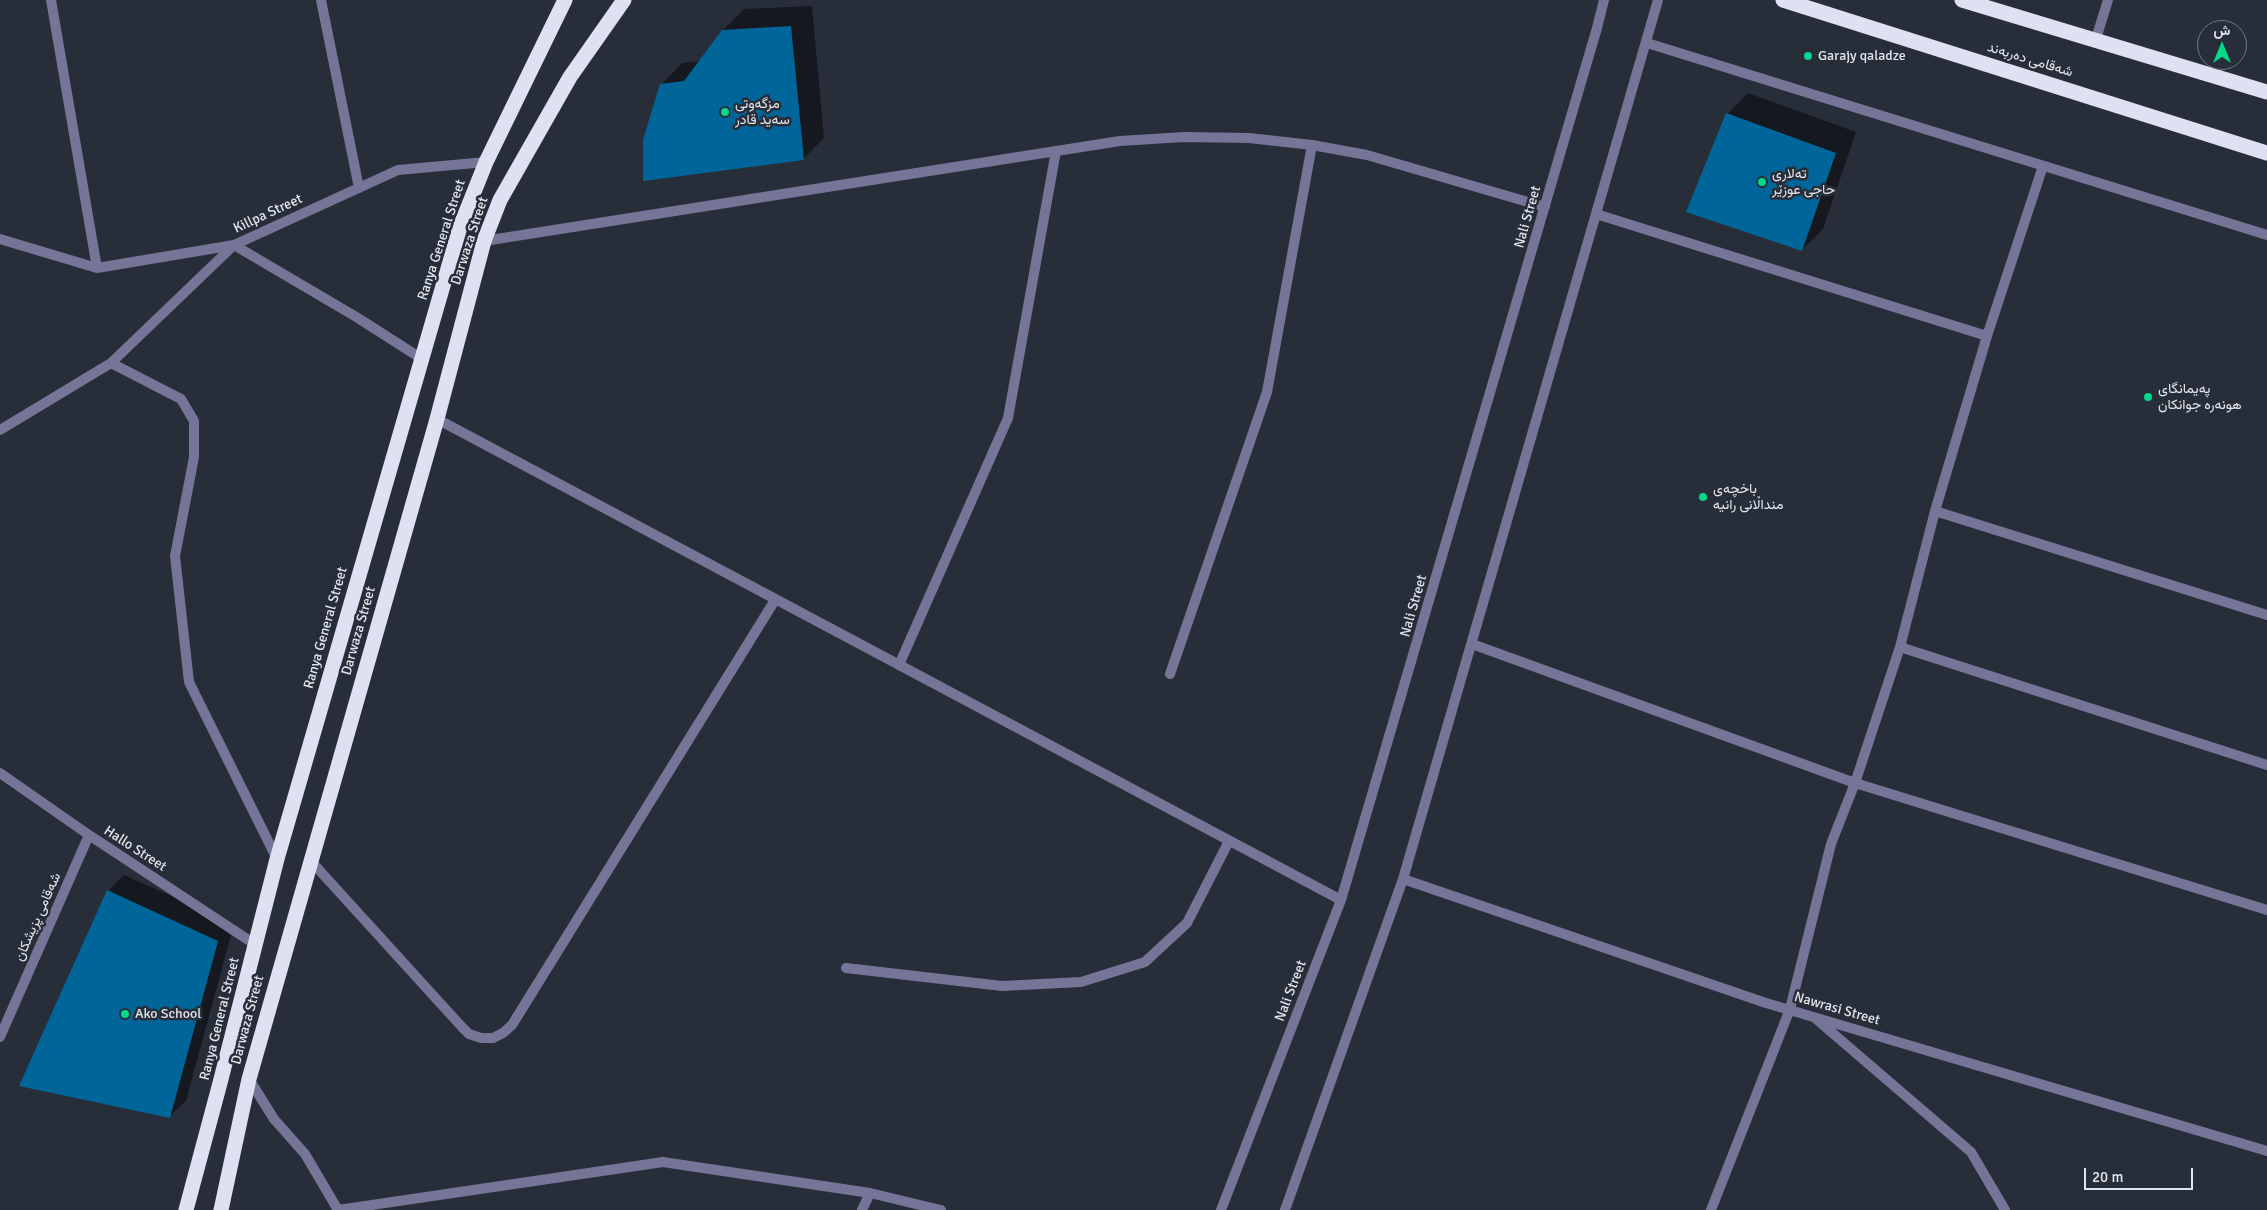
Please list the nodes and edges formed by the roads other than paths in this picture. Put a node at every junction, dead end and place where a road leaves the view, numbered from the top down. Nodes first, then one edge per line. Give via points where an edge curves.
1 (51, 0) edge
2 (321, 0) edge
3 (565, 0) edge
4 (624, 0) edge
5 (1604, 0) edge
6 (1658, 0) edge
7 (1783, 0) edge
8 (1962, 0) edge
9 (2108, 0) edge
10 (2095, 42) junction
11 (1647, 43) junction
12 (2267, 92) edge
13 (1312, 145) junction
14 (1056, 151) junction
15 (2267, 153) edge
16 (486, 162) junction
17 (2044, 166) junction
18 (358, 188) junction
19 (1545, 207) junction
20 (1596, 214) junction
21 (2267, 235) edge
22 (0, 239) edge
23 (484, 241) junction
24 (234, 245) junction
25 (97, 268) junction
26 (1987, 336) junction
27 (422, 359) junction
28 (111, 364) junction
29 (437, 420) junction
30 (0, 430) edge
31 (1935, 511) junction
32 (775, 600) junction
33 (2267, 615) edge
34 (1472, 644) junction
35 (1900, 647) junction
36 (899, 665) junction
37 (1170, 674) dead end
38 (2267, 765) edge
39 (0, 773) edge
40 (1855, 783) junction
41 (89, 835) junction
42 (1229, 841) junction
43 (276, 859) junction
44 (310, 860) junction
45 (1403, 879) junction
46 (1341, 900) junction
47 (2267, 910) edge
48 (256, 945) junction
49 (846, 968) dead end
50 (1790, 1009) junction
51 (1812, 1016) junction
52 (0, 1037) edge
53 (249, 1079) junction
54 (2267, 1151) edge
55 (870, 1193) junction
56 (186, 1210) edge
57 (220, 1210) edge
58 (338, 1210) edge
59 (862, 1210) edge
60 (941, 1210) edge
61 (1221, 1210) edge
62 (1285, 1210) edge
63 (1711, 1210) edge
64 (2004, 1210) edge

1 - 25 street
2 - 18 street
3 - 16 highway, Ranya General Street
4 - 23 highway, Darwaza Street via 570,77 500,200
5 - 19 street, Nali Street
6 - 11 street
7 - 15 highway, شەقامی دەربەند
8 - 10 highway
9 - 10 street
10 - 12 highway
11 - 17 street
11 - 20 street
13 - 14 street via 1249,138 1184,137 1120,141
13 - 19 street via 1367,155
13 - 37 street via 1267,392
14 - 23 street
14 - 36 street via 1008,418
16 - 18 street, Killpa Street via 398,170
16 - 27 highway, Ranya General Street via 460,227
17 - 21 street
17 - 26 street
18 - 24 street, Killpa Street
19 - 46 street, Nali Street
20 - 26 street
20 - 34 street
22 - 25 street, Killpa Street
23 - 29 highway, Darwaza Street
24 - 25 street, Killpa Street
24 - 27 street
24 - 28 street
26 - 31 street
27 - 43 highway, Ranya General Street
28 - 30 street
28 - 43 street via 181,399 194,421 194,457 175,556 189,682
29 - 32 street
29 - 44 highway, Darwaza Street
31 - 33 street
31 - 35 street
32 - 36 street
32 - 44 street via 512,1025 504,1033 493,1038 480,1038 465,1030
34 - 40 street
34 - 45 street
35 - 38 street
35 - 40 street
36 - 42 street
39 - 41 street, Hallo Street
40 - 47 street
40 - 50 street via 1831,844
41 - 48 street, Hallo Street
41 - 52 street, شەقامی پزیشکان
42 - 46 street
42 - 49 street via 1187,922 1145,962 1081,982 1002,986
43 - 48 highway, Ranya General Street
44 - 53 highway, Darwaza Street
45 - 50 street, Nawrasi Street
45 - 62 street
46 - 61 street, Nali Street
48 - 56 highway, Ranya General Street
50 - 51 street, Nawrasi Street
50 - 63 street
51 - 54 street, Nawrasi Street
51 - 64 street via 1971,1152
53 - 57 highway, Darwaza Street
53 - 58 street via 274,1119 305,1154
55 - 58 street via 663,1162
55 - 59 street
55 - 60 street

